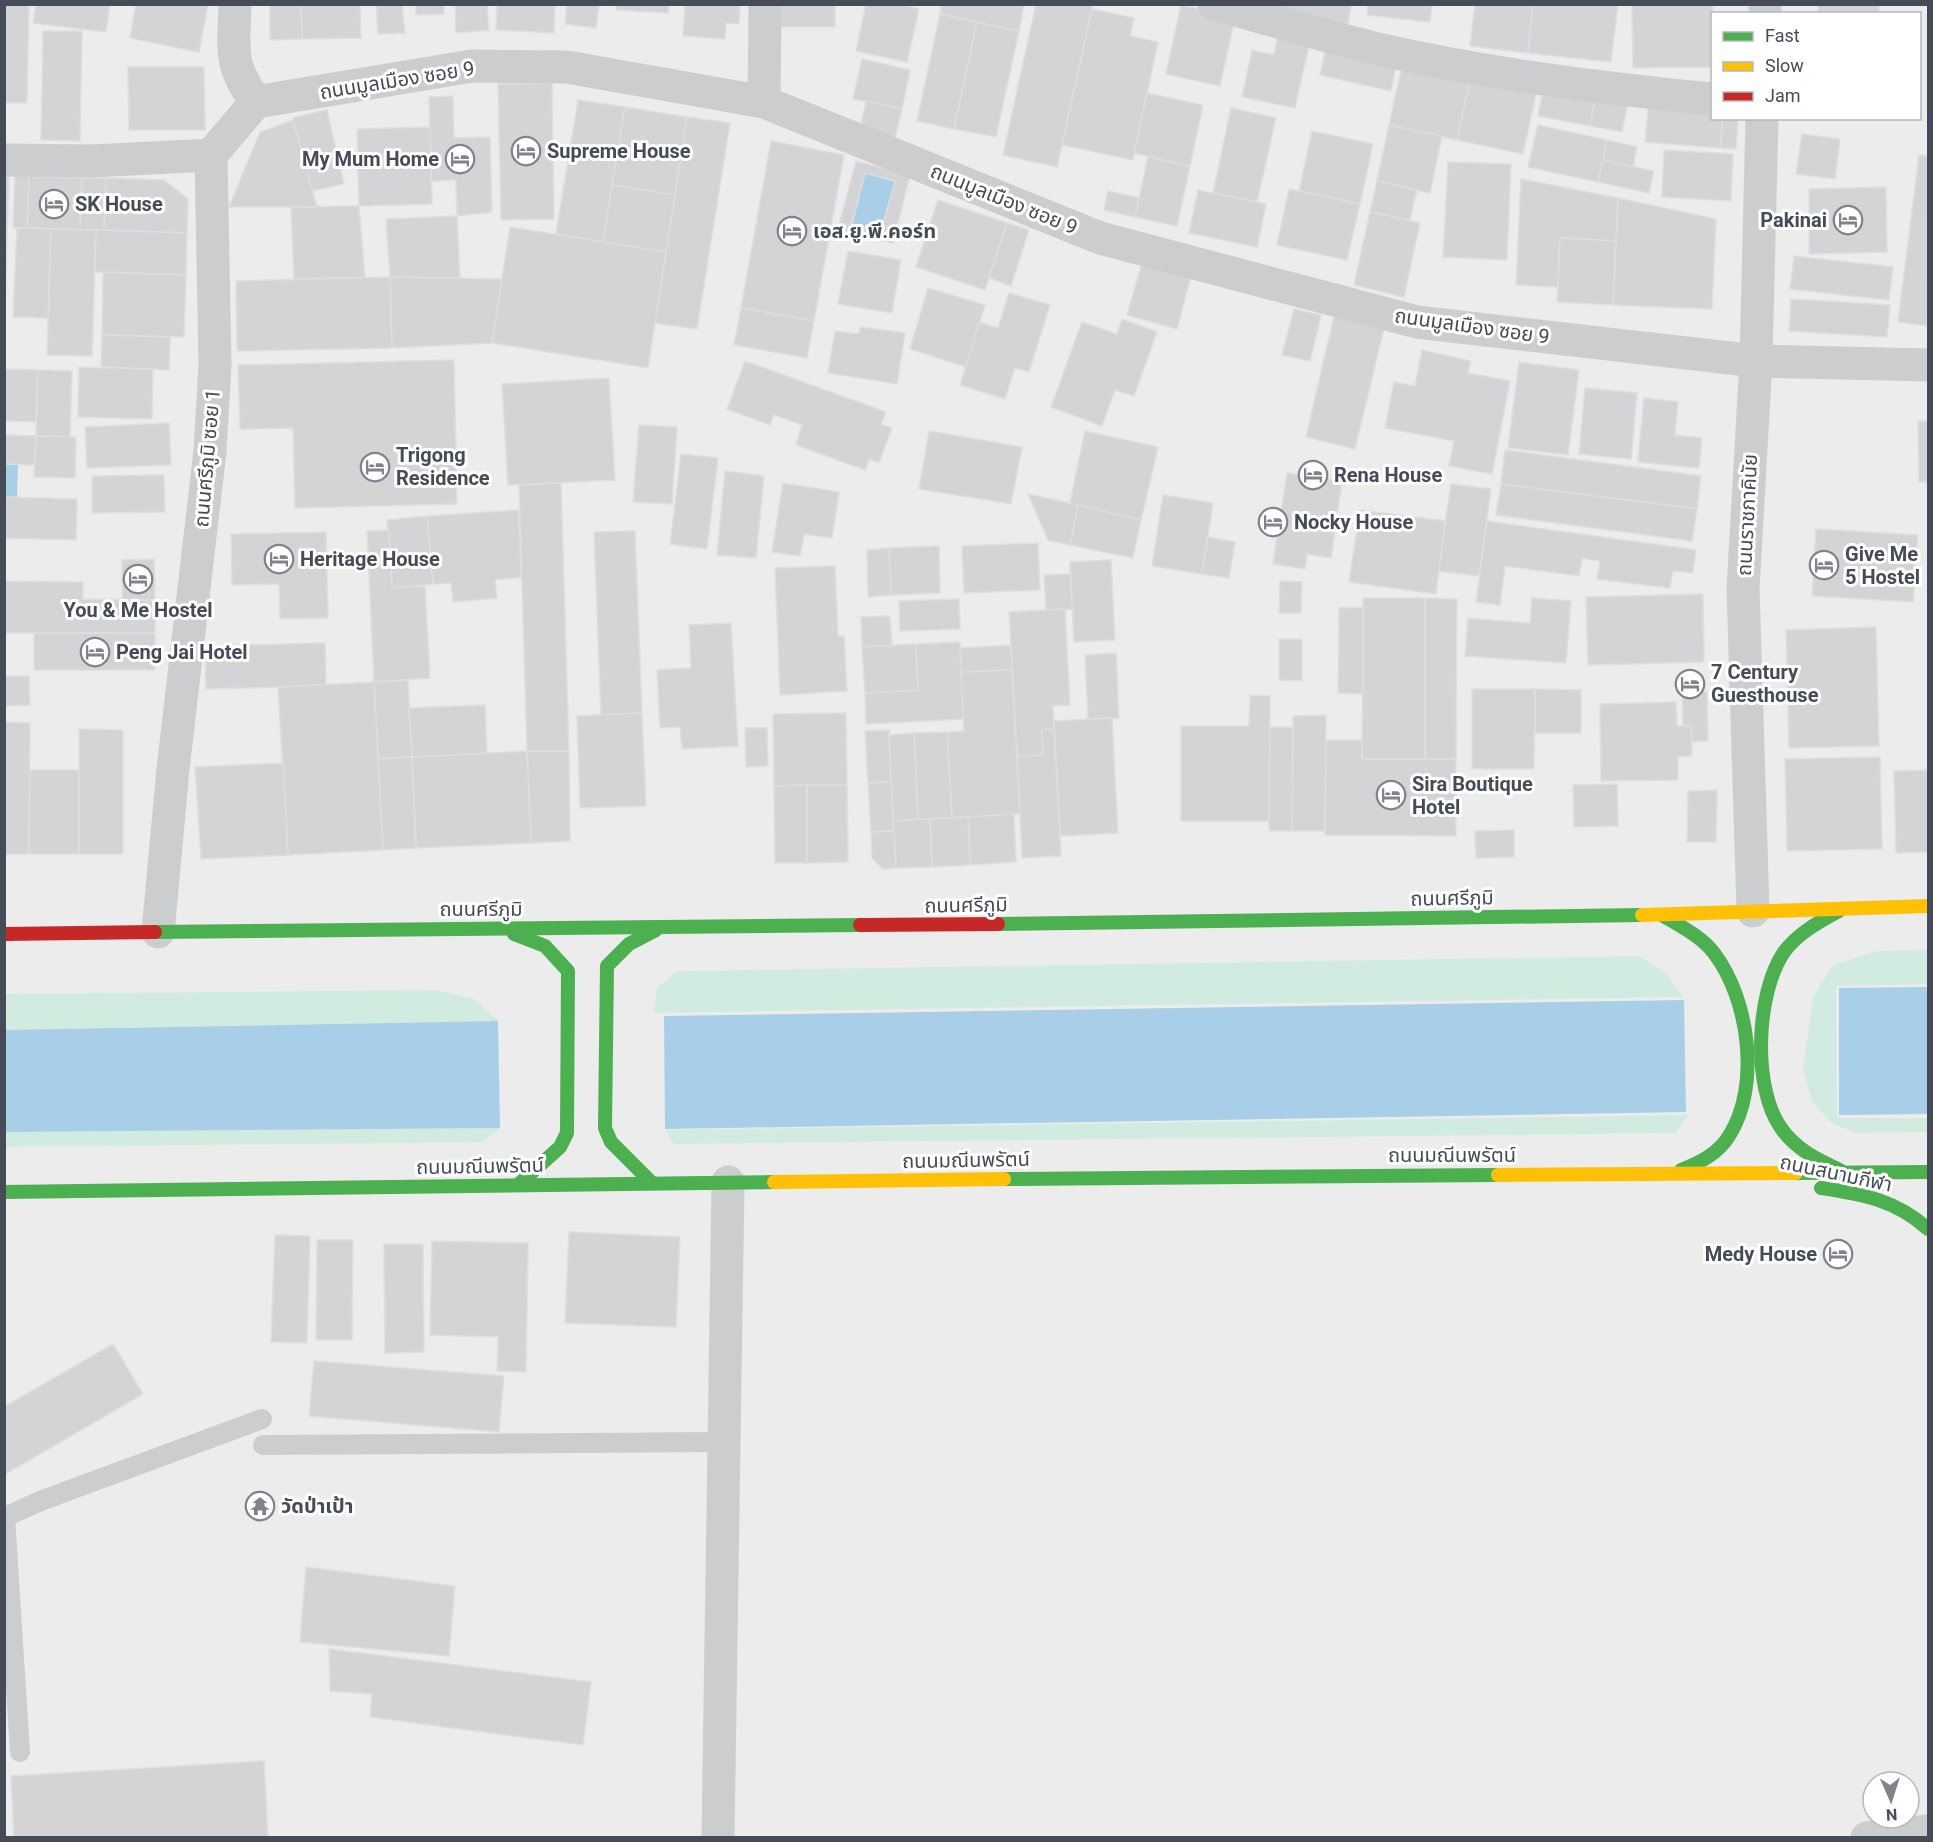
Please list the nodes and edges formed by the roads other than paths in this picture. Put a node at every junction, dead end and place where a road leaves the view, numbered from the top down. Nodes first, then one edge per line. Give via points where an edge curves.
1 (235, 4) edge
2 (765, 4) edge
3 (1214, 4) edge
4 (1711, 99) edge
5 (256, 102) junction
6 (764, 102) junction
7 (1762, 120) edge
8 (211, 155) junction
9 (4, 159) edge
10 (1756, 361) junction
11 (1929, 365) edge
12 (1929, 906) edge
13 (1844, 908) junction
14 (1753, 911) junction
15 (1662, 915) junction
16 (667, 927) junction
17 (492, 929) junction
18 (158, 932) junction
19 (4, 934) edge
20 (1727, 1172) junction
21 (1844, 1172) junction
22 (1929, 1172) edge
23 (1676, 1173) junction
24 (728, 1182) junction
25 (652, 1183) junction
26 (518, 1185) junction
27 (4, 1192) edge
28 (1929, 1229) edge
29 (262, 1419) dead end
30 (724, 1442) junction
31 (263, 1445) dead end
32 (20, 1752) dead end
33 (1929, 1831) edge
34 (718, 1838) edge
35 (1867, 1838) edge

1 - 5 street via 234,61 240,80
2 - 6 street
3 - 4 street via 1377,49 1453,64 1620,90
5 - 6 street, ถนนมูลเมือง ซอย 9 via 472,66 567,67
5 - 8 street
6 - 10 street, ถนนมูลเมือง ซอย 9 via 1101,238 1196,265 1417,322
7 - 10 street, ถนนราชภาคินัย
8 - 9 street via 91,161
8 - 18 street, ถนนศรีภูมิ ซอย 1 via 215,364 210,451
10 - 11 street, ถนนมูลเมือง ซอย 9
10 - 14 street, ถนนราชภาคินัย via 1743,589
12 - 13 main road, ถนนศรีภูมิ
13 - 14 main road, ถนนศรีภูมิ
13 - 21 main road via 1801,933 1783,953 1762,1010 1764,1067 1775,1119 1809,1156
14 - 15 main road, ถนนศรีภูมิ
15 - 16 main road, ถนนศรีภูมิ
15 - 23 main road via 1695,935 1715,954 1742,1008 1746,1066 1740,1118 1729,1137 1710,1158
16 - 17 main road, ถนนศรีภูมิ
16 - 25 main road via 637,937 620,948 607,966 605,1128 611,1142
17 - 18 main road, ถนนศรีภูมิ
17 - 26 main road via 539,940 555,952 568,971 567,1133 560,1147
18 - 19 main road, ถนนศรีภูมิ
20 - 21 main road, ถนนมณีนพรัตน์
20 - 23 main road, ถนนมณีนพรัตน์
20 - 28 main road, ถนนสนามกีฬา via 1875,1197 1910,1211
21 - 22 main road, ถนนมณีนพรัตน์
23 - 24 main road, ถนนมณีนพรัตน์
24 - 25 main road, ถนนมณีนพรัตน์
24 - 30 street
25 - 26 main road, ถนนมณีนพรัตน์
26 - 27 main road, ถนนมณีนพรัตน์
29 - 32 lane via 5,1517
30 - 31 lane
30 - 34 street
33 - 35 street

